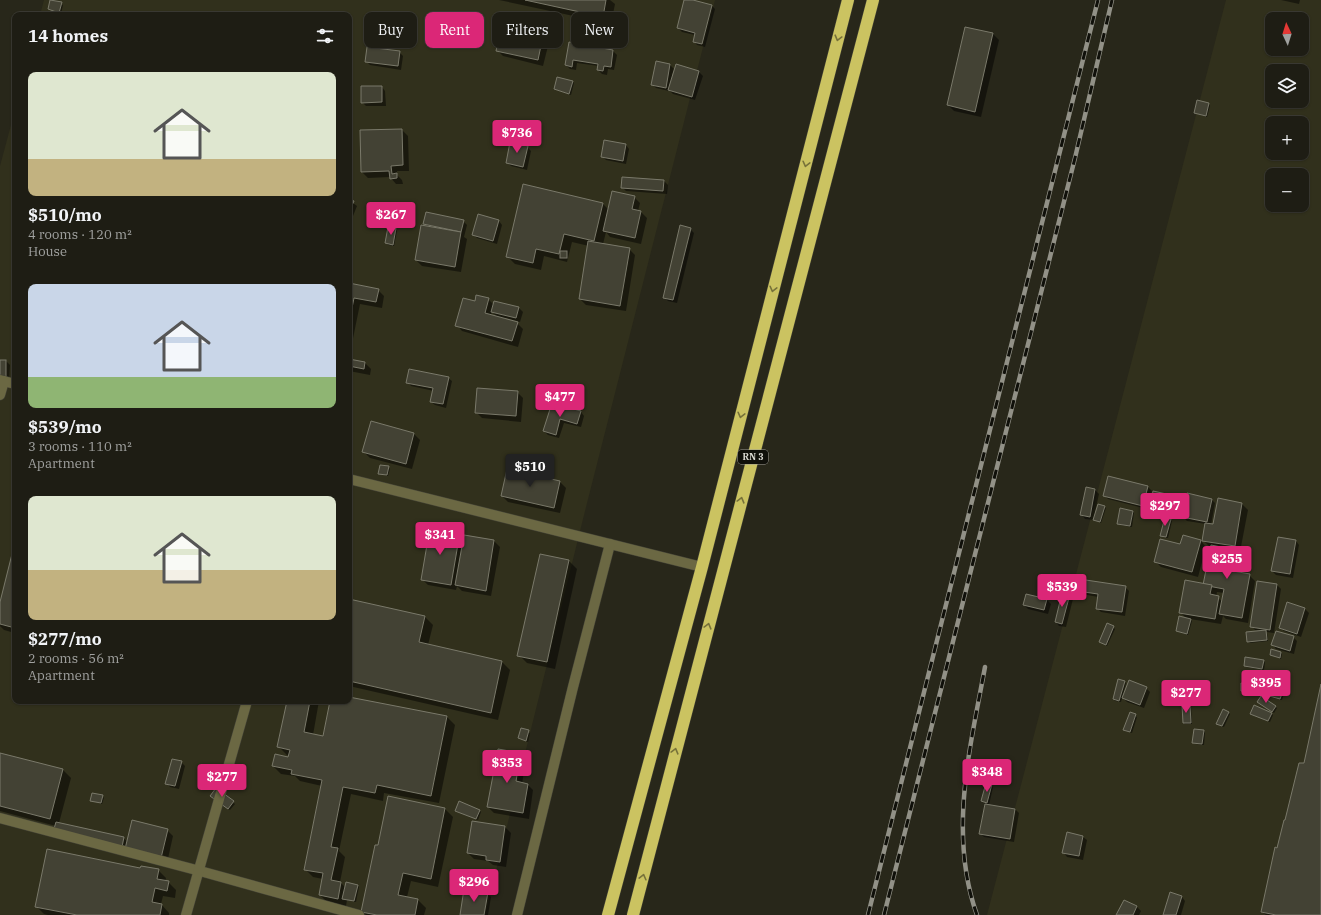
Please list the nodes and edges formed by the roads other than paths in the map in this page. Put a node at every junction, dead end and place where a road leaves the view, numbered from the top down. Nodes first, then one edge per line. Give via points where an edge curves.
1 (848, 0) edge
2 (873, 0) edge
3 (2, 381) edge
4 (12, 383) edge
5 (0, 395) edge
6 (352, 481) edge
7 (610, 544) junction
8 (702, 567) junction
9 (246, 704) edge
10 (0, 818) edge
11 (200, 871) junction
12 (186, 915) edge
13 (359, 915) edge
14 (517, 915) edge
15 (608, 915) edge
16 (633, 915) edge

1 -> 8 highway, RN 3
16 -> 2 highway, RN 3
3 - 4 street
3 - 5 street
6 - 7 street
7 - 8 street
7 - 14 street
8 - 15 highway, RN 3
9 - 11 street
10 - 11 street
11 - 12 street
11 - 13 street

